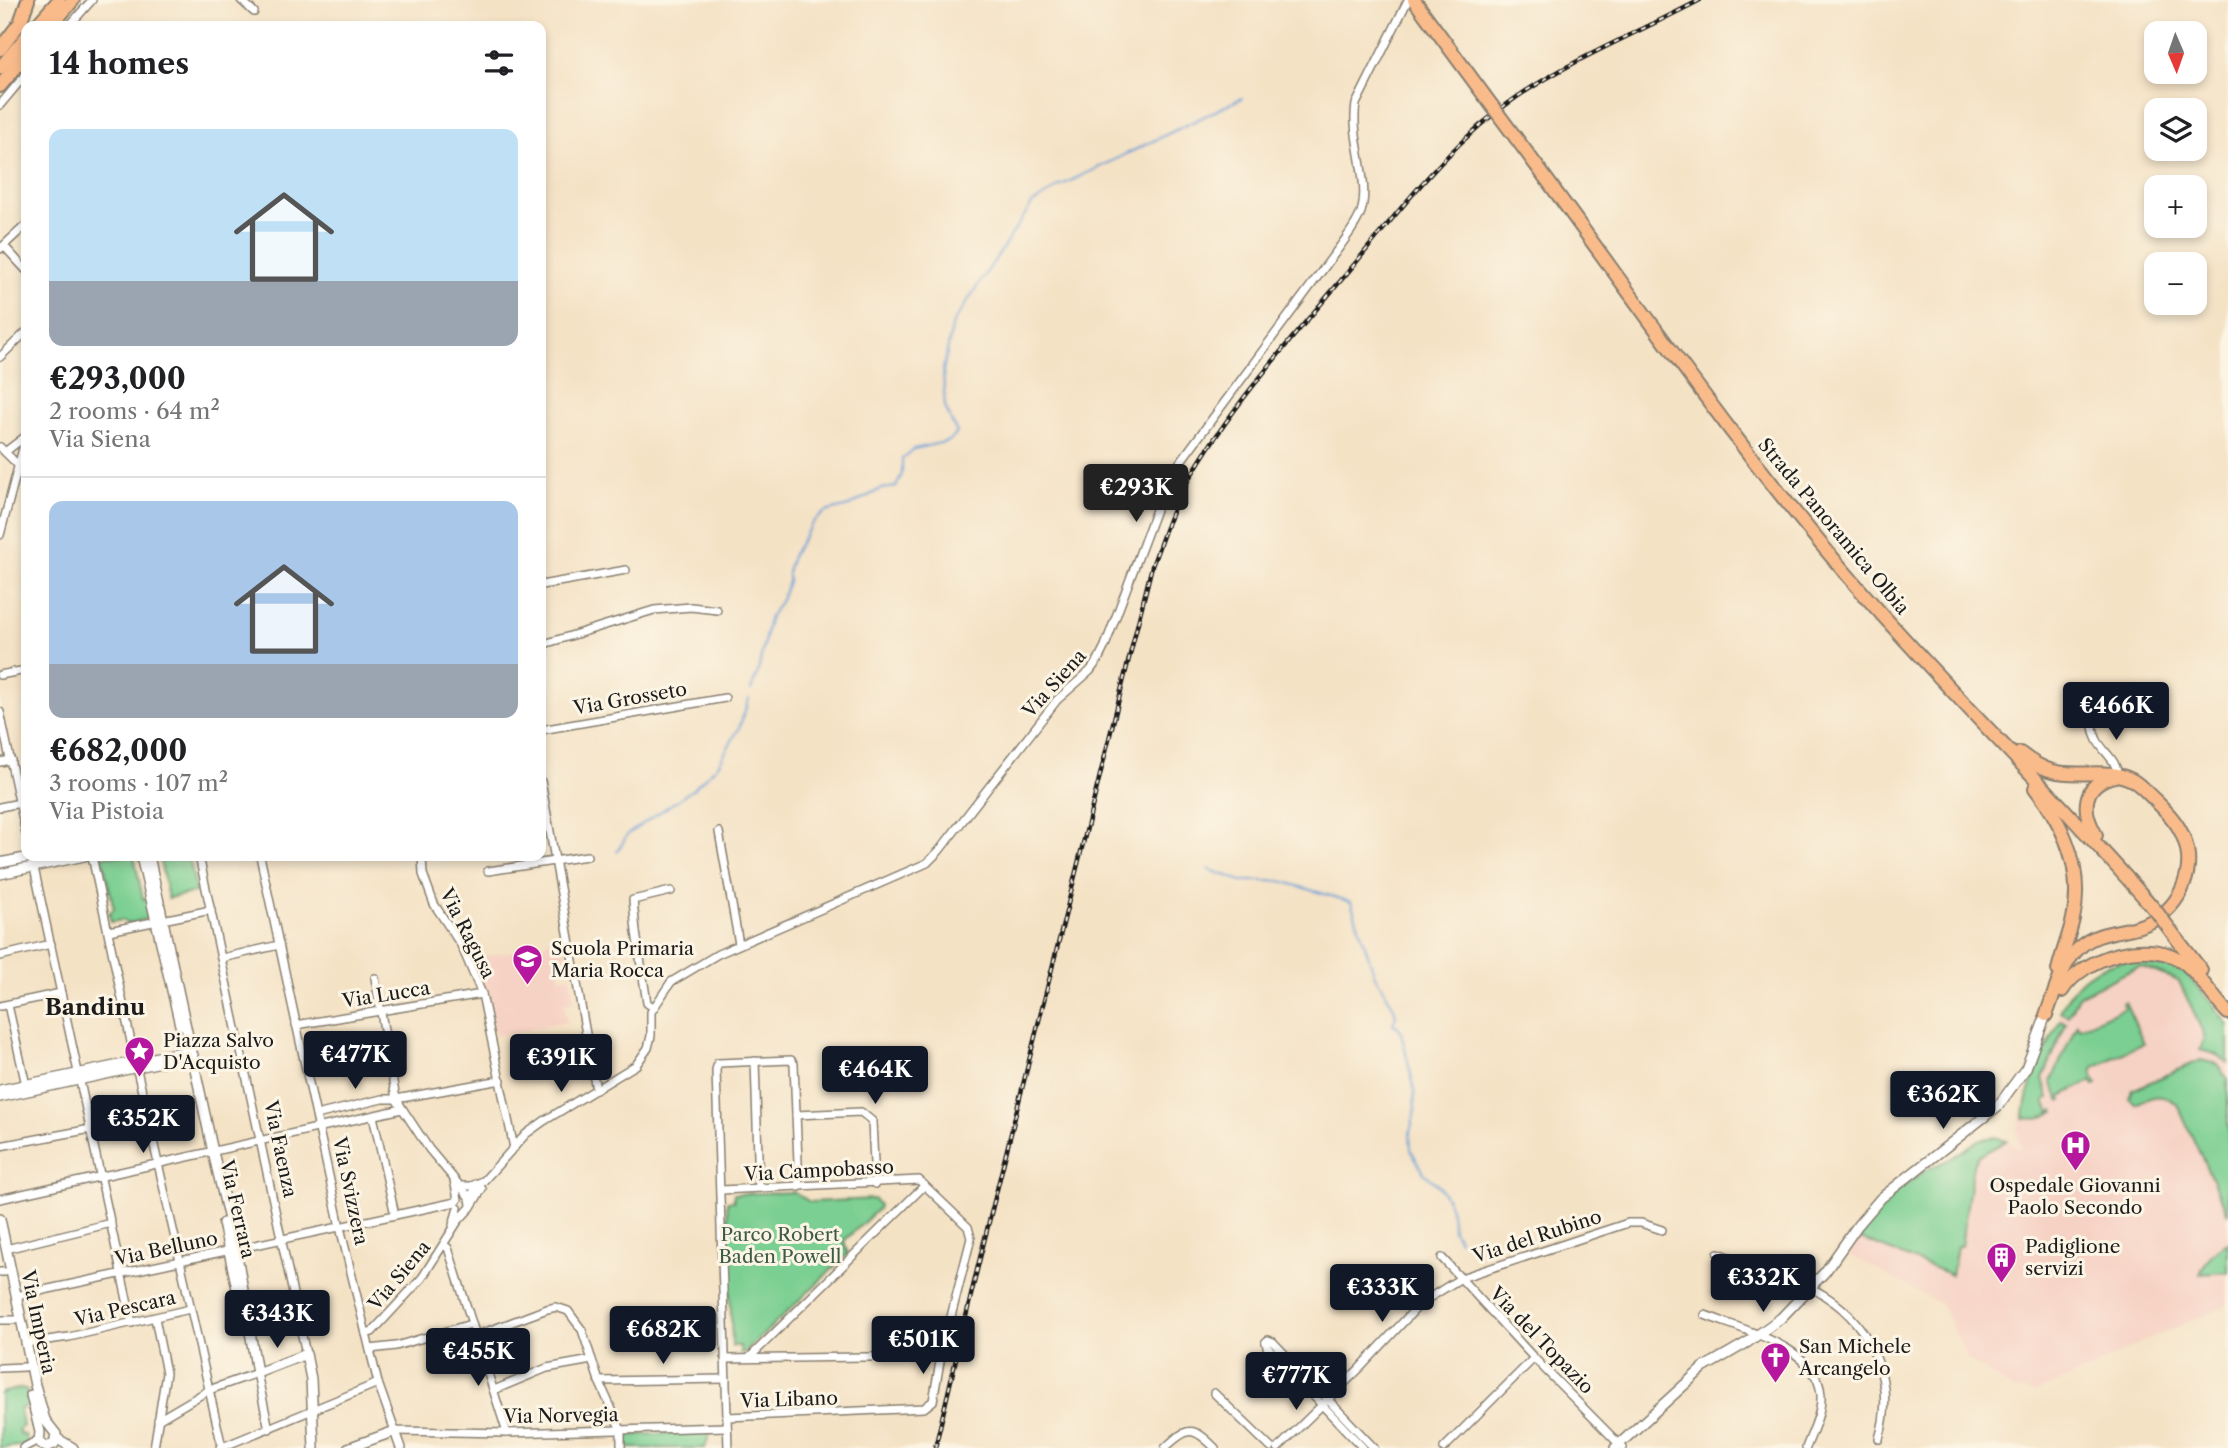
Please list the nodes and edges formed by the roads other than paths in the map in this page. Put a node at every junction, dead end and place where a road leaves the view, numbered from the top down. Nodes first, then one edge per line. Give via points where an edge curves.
1 (28, 0) edge
2 (59, 0) edge
3 (73, 0) edge
4 (92, 0) edge
5 (241, 0) edge
6 (1408, 0) edge
7 (1409, 4) edge
8 (254, 12) dead end
9 (40, 21) edge
10 (55, 21) edge
11 (73, 21) edge
12 (21, 43) edge
13 (0, 49) edge
14 (21, 61) edge
15 (0, 68) edge
16 (21, 80) edge
17 (0, 86) edge
18 (0, 105) edge
19 (21, 230) edge
20 (2, 248) edge
21 (21, 265) edge
22 (21, 337) edge
23 (0, 357) edge
24 (21, 439) edge
25 (3, 449) edge
26 (21, 454) edge
27 (18, 465) junction
28 (0, 535) edge
29 (626, 570) dead end
30 (546, 584) edge
31 (717, 610) dead end
32 (546, 643) edge
33 (21, 671) edge
34 (0, 675) edge
35 (725, 698) dead end
36 (1966, 704) junction
37 (2091, 710) dead end
38 (0, 715) edge
39 (546, 729) edge
40 (1994, 734) junction
41 (10, 760) junction
42 (0, 762) edge
43 (2118, 776) junction
44 (20, 803) junction
45 (0, 807) edge
46 (21, 808) edge
47 (546, 819) edge
48 (719, 832) dead end
49 (587, 856) dead end
50 (21, 860) edge
51 (29, 861) edge
52 (33, 861) edge
53 (93, 861) edge
54 (142, 861) edge
55 (150, 861) edge
56 (200, 861) edge
57 (261, 861) edge
58 (422, 861) edge
59 (555, 861) junction
60 (0, 863) edge
61 (488, 872) dead end
62 (0, 874) edge
63 (2132, 882) junction
64 (671, 891) dead end
65 (211, 910) junction
66 (160, 921) junction
67 (108, 931) junction
68 (51, 944) junction
69 (738, 944) junction
70 (279, 945) junction
71 (0, 956) edge
72 (222, 958) junction
73 (375, 978) dead end
74 (61, 993) junction
75 (482, 994) junction
76 (4, 1005) edge
77 (653, 1007) junction
78 (2228, 1007) edge
79 (381, 1010) junction
80 (2228, 1013) edge
81 (2046, 1015) junction
82 (296, 1025) junction
83 (589, 1051) junction
84 (190, 1053) junction
85 (555, 1058) dead end
86 (755, 1060) junction
87 (136, 1064) junction
88 (79, 1077) junction
89 (501, 1080) junction
90 (26, 1084) junction
91 (0, 1090) edge
92 (596, 1090) junction
93 (0, 1097) edge
94 (396, 1099) junction
95 (402, 1110) junction
96 (316, 1115) junction
97 (796, 1115) junction
98 (373, 1116) junction
99 (319, 1128) junction
100 (91, 1129) junction
101 (261, 1142) junction
102 (0, 1146) edge
103 (514, 1148) junction
104 (210, 1153) junction
105 (159, 1164) junction
106 (101, 1177) junction
107 (487, 1179) junction
108 (456, 1183) junction
109 (921, 1183) junction
110 (875, 1184) junction
111 (799, 1187) junction
112 (759, 1188) junction
113 (721, 1190) junction
114 (0, 1199) edge
115 (469, 1202) junction
116 (457, 1204) junction
117 (395, 1215) junction
118 (0, 1219) edge
119 (111, 1223) junction
120 (340, 1227) junction
121 (1662, 1230) dead end
122 (452, 1232) junction
123 (282, 1239) junction
124 (444, 1245) junction
125 (3, 1247) edge
126 (233, 1250) junction
127 (1718, 1253) dead end
128 (1442, 1258) dead end
129 (180, 1261) junction
130 (3, 1272) edge
131 (122, 1274) junction
132 (1461, 1278) junction
133 (1812, 1287) junction
134 (16, 1296) junction
135 (190, 1309) junction
136 (1705, 1315) dead end
137 (155, 1318) junction
138 (0, 1320) edge
139 (15, 1320) junction
140 (132, 1323) junction
141 (471, 1324) junction
142 (366, 1334) junction
143 (475, 1335) junction
144 (1757, 1336) junction
145 (26, 1343) junction
146 (370, 1349) junction
147 (306, 1354) junction
148 (941, 1356) junction
149 (1534, 1358) junction
150 (726, 1359) junction
151 (749, 1359) junction
152 (592, 1360) junction
153 (25, 1367) junction
154 (0, 1368) edge
155 (257, 1373) junction
156 (726, 1379) junction
157 (600, 1381) junction
158 (378, 1383) junction
159 (209, 1390) junction
160 (494, 1390) junction
161 (1214, 1393) dead end
162 (1325, 1403) junction
163 (313, 1410) junction
164 (727, 1417) junction
165 (158, 1420) junction
166 (727, 1427) junction
167 (269, 1429) junction
168 (621, 1430) junction
169 (395, 1431) junction
170 (507, 1433) junction
171 (1879, 1439) dead end
172 (57, 1440) edge
173 (40, 1441) edge
174 (363, 1445) edge
175 (221, 1447) edge
176 (1619, 1447) edge
177 (23, 1448) edge
178 (73, 1448) edge
179 (153, 1448) edge
180 (314, 1448) edge
181 (348, 1448) edge
182 (401, 1448) edge
183 (621, 1448) edge
184 (728, 1448) edge
185 (1165, 1448) edge
186 (1215, 1448) edge
187 (1271, 1448) edge
188 (1278, 1448) edge
189 (1363, 1448) edge
190 (1374, 1448) edge
191 (1444, 1448) edge
192 (1806, 1448) edge

1 - 13 highway via 20,23
2 - 9 highway
3 - 10 highway
4 - 11 street
5 - 8 street
6 - 7 street, Via Siena
7 - 36 highway, Strada Panoramica Olbia, bridge via 1428,19 1774,487 1872,604
7 - 69 street, Via Siena via 1356,104 1353,123 1363,198 1358,219 1178,465 1157,507 1105,646 1090,671 1057,700 927,863
12 - 15 highway
14 - 17 highway
16 - 18 street
19 - 20 street
20 - 21 street
22 - 23 street
24 - 25 street
25 - 27 street
26 - 27 street
27 - 28 street
29 - 30 street
31 - 32 street via 654,610
33 - 34 street
35 - 39 street, Via Grosseto
36 - 40 highway, Strada Panoramica Olbia
36 - 81 highway via 2053,811 2073,864 2076,903
37 - 43 street via 2098,743 2114,760
38 - 41 street
40 - 43 highway via 2055,772
40 - 63 highway, Strada Panoramica Olbia
41 - 42 street
41 - 44 street
43 - 63 highway via 2092,790 2086,816
43 - 81 highway via 2144,789 2179,828 2188,853 2187,878 2176,901 2153,921 2099,935 2078,949
44 - 45 street
44 - 46 street
47 - 59 street
48 - 69 street
49 - 59 street
50 - 60 street
51 - 62 street
52 - 68 street
53 - 67 street
54 - 66 street, Via Ferrara
55 - 66 street, Via Ferrara
56 - 65 street, Via Faenza
57 - 70 street, Via Svizzera
58 - 75 street, Via Ragusa via 433,904 461,945
59 - 61 street
59 - 83 street
63 - 78 highway, Strada Panoramica Olbia, bridge
64 - 77 street via 634,900 647,1003
65 - 66 street
65 - 72 street, Via Faenza
66 - 67 street
66 - 84 street, Via Ferrara
67 - 87 street
68 - 71 street
68 - 74 street
69 - 77 street, Via Siena via 671,982
70 - 72 street
70 - 82 street, Via Svizzera
72 - 101 street, Via Faenza
73 - 79 street
74 - 76 street
74 - 88 street
75 - 79 street, Via Lucca
75 - 89 street, Via Ragusa
76 - 90 street
77 - 92 street, Via Siena via 651,1036 642,1058
79 - 82 street, Via Lucca
79 - 94 street
80 - 81 highway via 2186,964 2155,951 2115,957 2080,971
81 - 133 street via 2026,1068 1998,1105 1870,1209
82 - 96 street, Via Svizzera
83 - 85 street
83 - 92 street
84 - 87 street
84 - 104 street, Via Ferrara
86 - 97 street via 791,1060 794,1064
86 - 112 street
86 - 113 street via 718,1063 716,1069
87 - 88 street
87 - 105 street
88 - 90 street
88 - 93 street
88 - 100 street
89 - 94 street
89 - 103 street, Via Ragusa
90 - 91 street
92 - 103 street, Via Siena via 544,1121
94 - 95 street
94 - 96 street
95 - 98 street
95 - 108 street
96 - 99 street, Via Svizzera
97 - 110 street via 862,1112 872,1121
97 - 111 street
98 - 99 street
98 - 117 street
99 - 101 street
99 - 120 street, Via Svizzera
100 - 102 street
100 - 106 street
101 - 104 street
101 - 123 street, Via Faenza
103 - 107 street, Via Siena
104 - 105 street
104 - 126 street, Via Ferrara
105 - 106 street
105 - 129 street
106 - 114 street
106 - 119 street
107 - 108 street via 471,1186
107 - 115 street, Via Siena
108 - 115 street
108 - 116 street
109 - 110 street, Via Campobasso
109 - 148 street via 968,1227 971,1238
109 - 151 street
110 - 111 street, Via Campobasso
111 - 112 street, Via Campobasso
112 - 113 street, Via Campobasso
113 - 150 street
115 - 116 street via 462,1196
115 - 116 street, Via Belluno via 463,1211
115 - 122 street, Via Siena
116 - 117 street, Via Belluno
116 - 122 street, Via Siena
117 - 120 street, Via Belluno
118 - 125 street, Via Imperia
119 - 125 street
119 - 131 street
120 - 123 street, Via Belluno
120 - 142 street, Via Svizzera
121 - 132 street, Via del Rubino via 1628,1223
122 - 124 street, Via Siena
123 - 126 street, Via Belluno
123 - 147 street, Via Faenza
124 - 141 street
124 - 142 street, Via Siena via 422,1278
125 - 130 street, Via Imperia
125 - 134 street, Via Imperia
126 - 129 street, Via Belluno
126 - 155 street, Via Ferrara
127 - 133 street
128 - 132 street, Via del Topazio
129 - 131 street, Via Belluno
129 - 135 street
130 - 139 street, Via Imperia
131 - 134 street, Via Belluno
131 - 140 street
132 - 149 street, Via del Topazio
132 - 162 street, Via del Rubino via 1421,1303
133 - 144 street
133 - 171 street via 1843,1307 1874,1351 1885,1397
134 - 145 street, Via Imperia
135 - 137 street, Via Pescara
135 - 159 street
136 - 144 street
137 - 140 street, Via Pescara
137 - 165 street via 166,1373
138 - 139 street
139 - 153 street, Via Imperia
140 - 145 street, Via Pescara
141 - 143 street
141 - 146 street
142 - 146 street, Via Svizzera
143 - 152 street via 562,1308 578,1323
143 - 160 street
144 - 176 street via 1682,1384
144 - 192 street via 1800,1356 1814,1373 1820,1409
145 - 172 street, Via Imperia via 42,1413
146 - 158 street, Via Svizzera
147 - 155 street
147 - 163 street, Via Faenza
148 - 151 street
148 - 164 street, Via Libano via 933,1401 924,1408
149 - 176 street, Via del Topazio via 1567,1386
149 - 191 street
150 - 151 street
150 - 156 street
152 - 157 street
152 - 160 street via 547,1368
153 - 154 street
153 - 173 street, Via Imperia
155 - 159 street
155 - 167 street, Via Ferrara
156 - 157 street
156 - 164 street
157 - 168 street
158 - 163 street
158 - 169 street, Via Svizzera
159 - 165 street
159 - 175 street
160 - 170 street
161 - 187 street
162 - 162 street via 1273,1342 1266,1342 1267,1348
162 - 188 street, Via del Rubino
162 - 189 street
162 - 190 street
163 - 167 street
163 - 180 street, Via Faenza
164 - 166 street
165 - 179 street
166 - 168 street, Via Norvegia
166 - 184 street
167 - 175 street
168 - 170 street, Via Norvegia
168 - 183 street
169 - 170 street, Via Norvegia
169 - 174 street
169 - 182 street, Via Svizzera
172 - 173 street via 51,1446
172 - 173 street via 45,1429
172 - 178 street
173 - 177 street
174 - 181 street
185 - 186 street via 1191,1430

